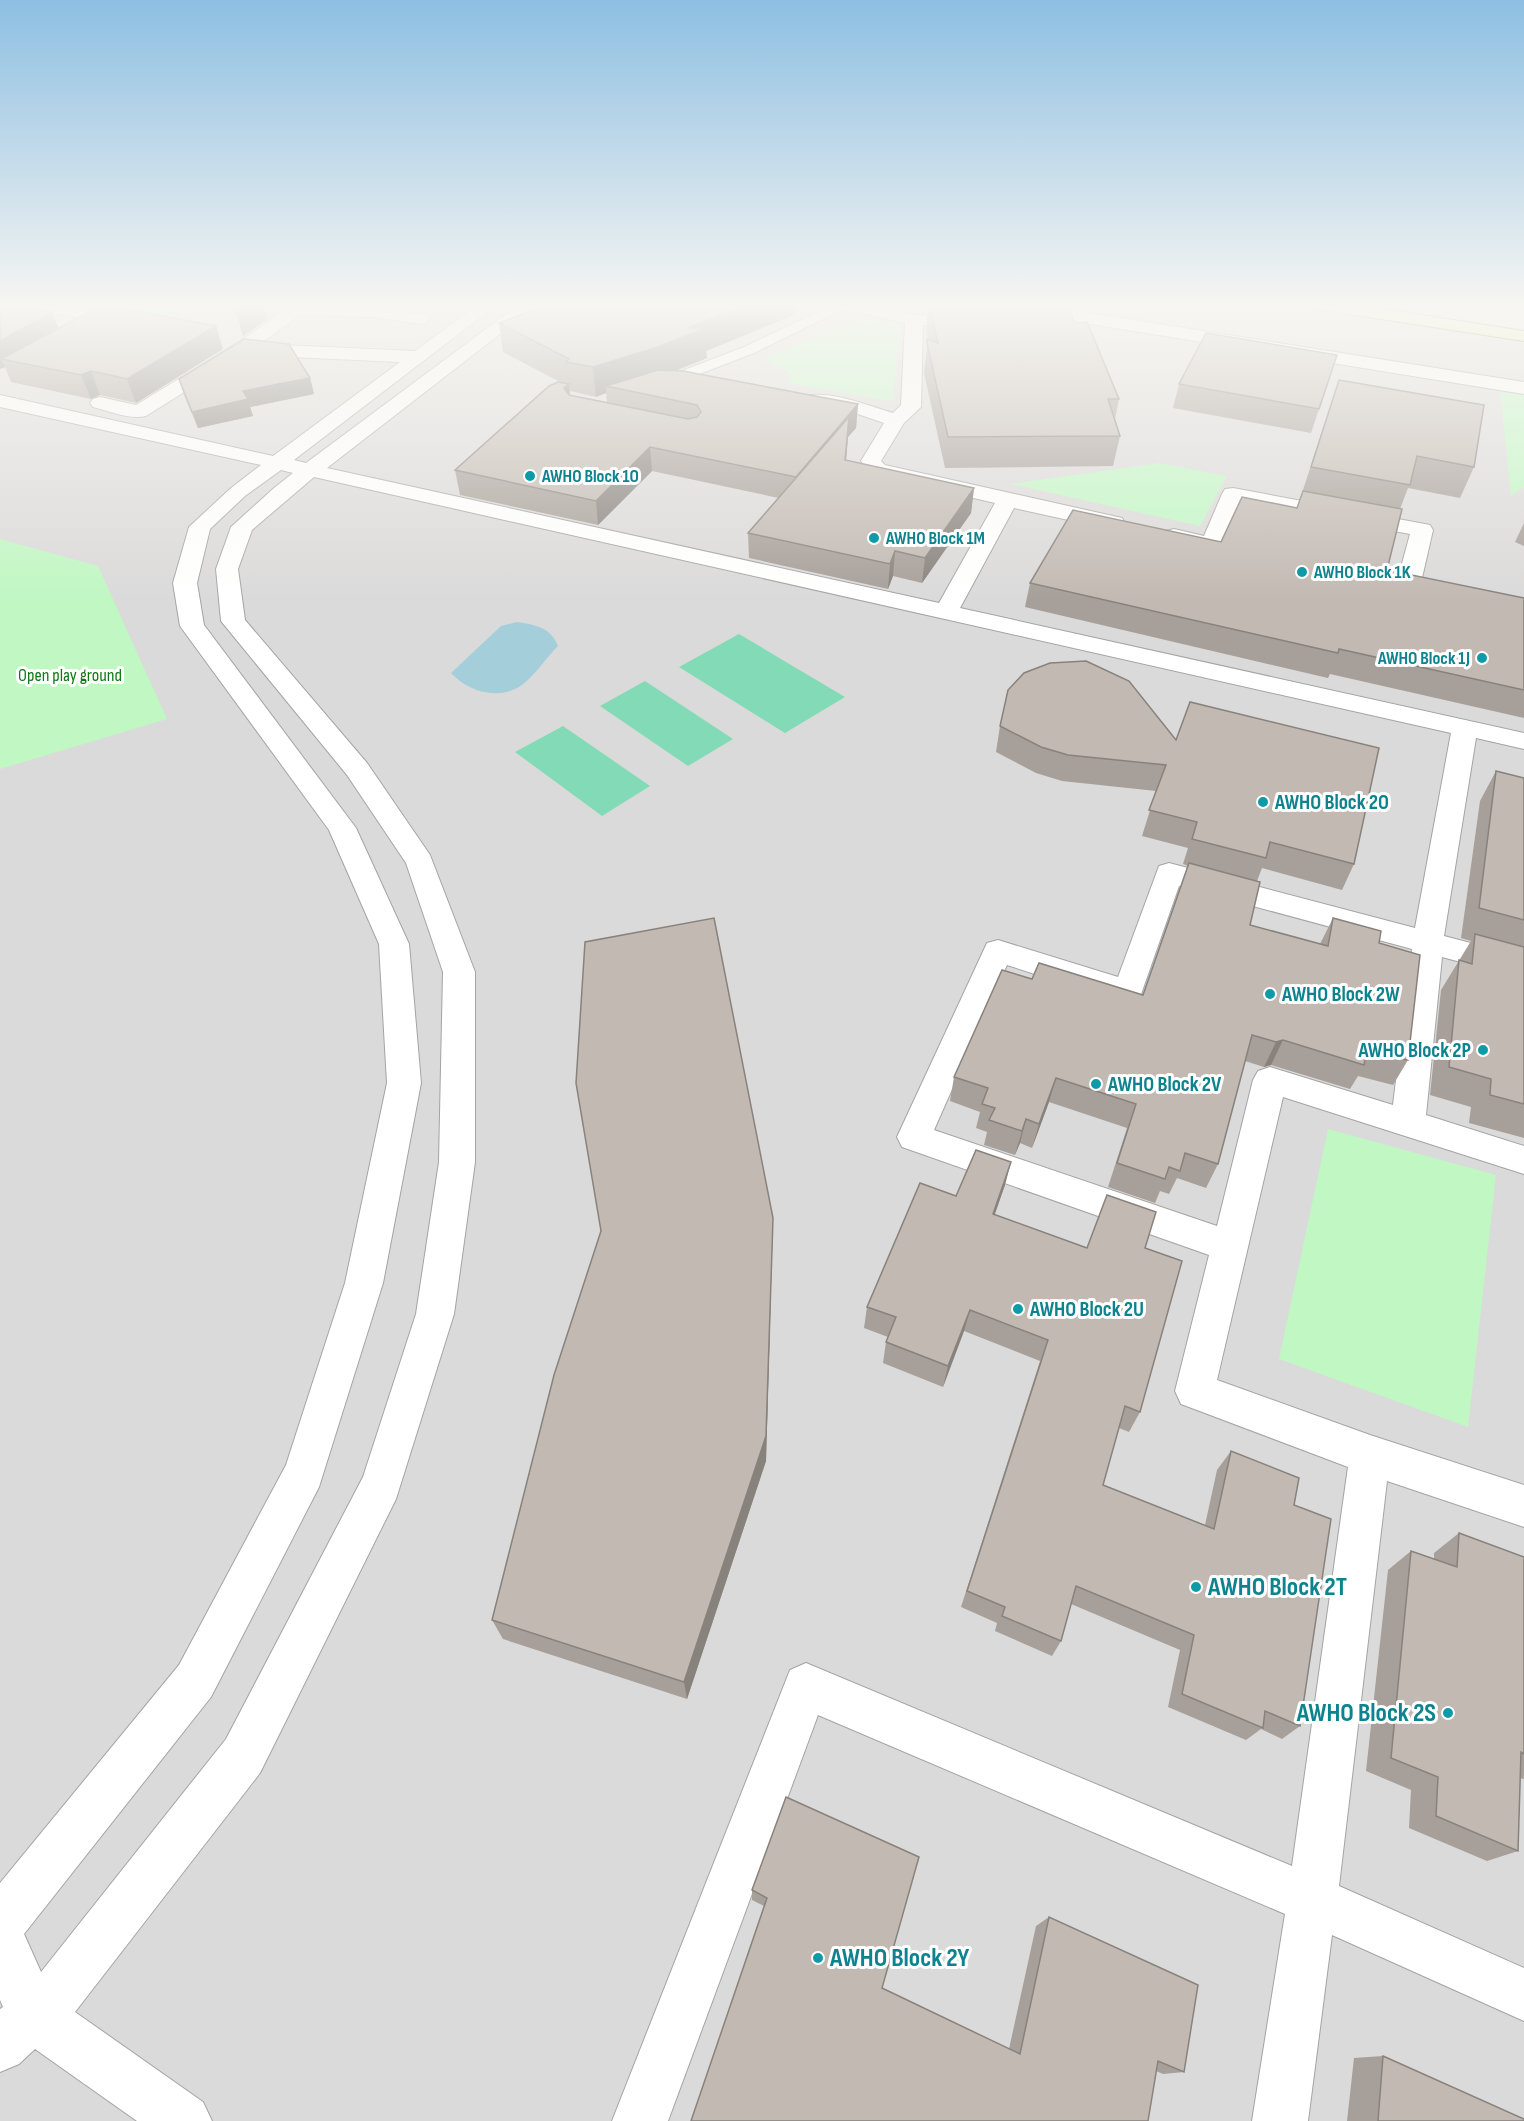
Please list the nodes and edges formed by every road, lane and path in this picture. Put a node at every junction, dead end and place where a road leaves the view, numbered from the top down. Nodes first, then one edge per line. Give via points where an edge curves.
1 (9, 402) edge
2 (94, 402) edge
3 (155, 402) edge
4 (357, 402) edge
5 (391, 402) edge
6 (826, 402) edge
7 (911, 402) edge
8 (896, 420) junction
9 (294, 466) junction
10 (457, 483) edge
11 (439, 499) junction
12 (1008, 500) junction
13 (1132, 527) edge
14 (1155, 532) edge
15 (1524, 607) edge
16 (946, 612) junction
17 (1466, 728) junction
18 (1524, 741) edge
19 (1428, 942) junction
20 (1524, 968) edge
21 (1408, 1123) junction
22 (1524, 1161) edge
23 (1231, 1247) junction
24 (1370, 1455) junction
25 (1524, 1506) edge
26 (1312, 1900) junction
27 (0, 1923) edge
28 (0, 1940) edge
29 (1524, 1995) edge
30 (16, 2030) edge
31 (184, 2121) edge
32 (640, 2121) edge
33 (1280, 2121) edge

1 - 9 street
2 - 3 street via 139,412
4 - 9 street
5 - 9 street
6 - 8 street
7 - 8 street via 911,407
8 - 12 street via 871,462 878,470
9 - 11 street
9 - 27 street via 237,492 200,527 185,583 192,626 342,828 394,944 404,1083 364,1283 304,1473 195,1682
9 - 30 street via 281,492 242,527 227,569 233,621 357,769 420,862 459,972 457,1162 435,1314 381,1484 243,1756 60,1990
10 - 11 street
11 - 16 street
12 - 13 street
12 - 16 street
14 - 15 street via 1211,544 1233,494 1422,530 1409,582
16 - 17 street
17 - 18 street
17 - 19 street
19 - 20 street
19 - 21 street
19 - 23 street via 1169,873 1128,992 998,951 914,1137
21 - 22 street
21 - 23 street via 1270,1080
23 - 24 street via 1196,1391
24 - 25 street
24 - 26 street
26 - 29 street
26 - 32 street via 806,1686
26 - 33 street
28 - 30 street
30 - 31 street

